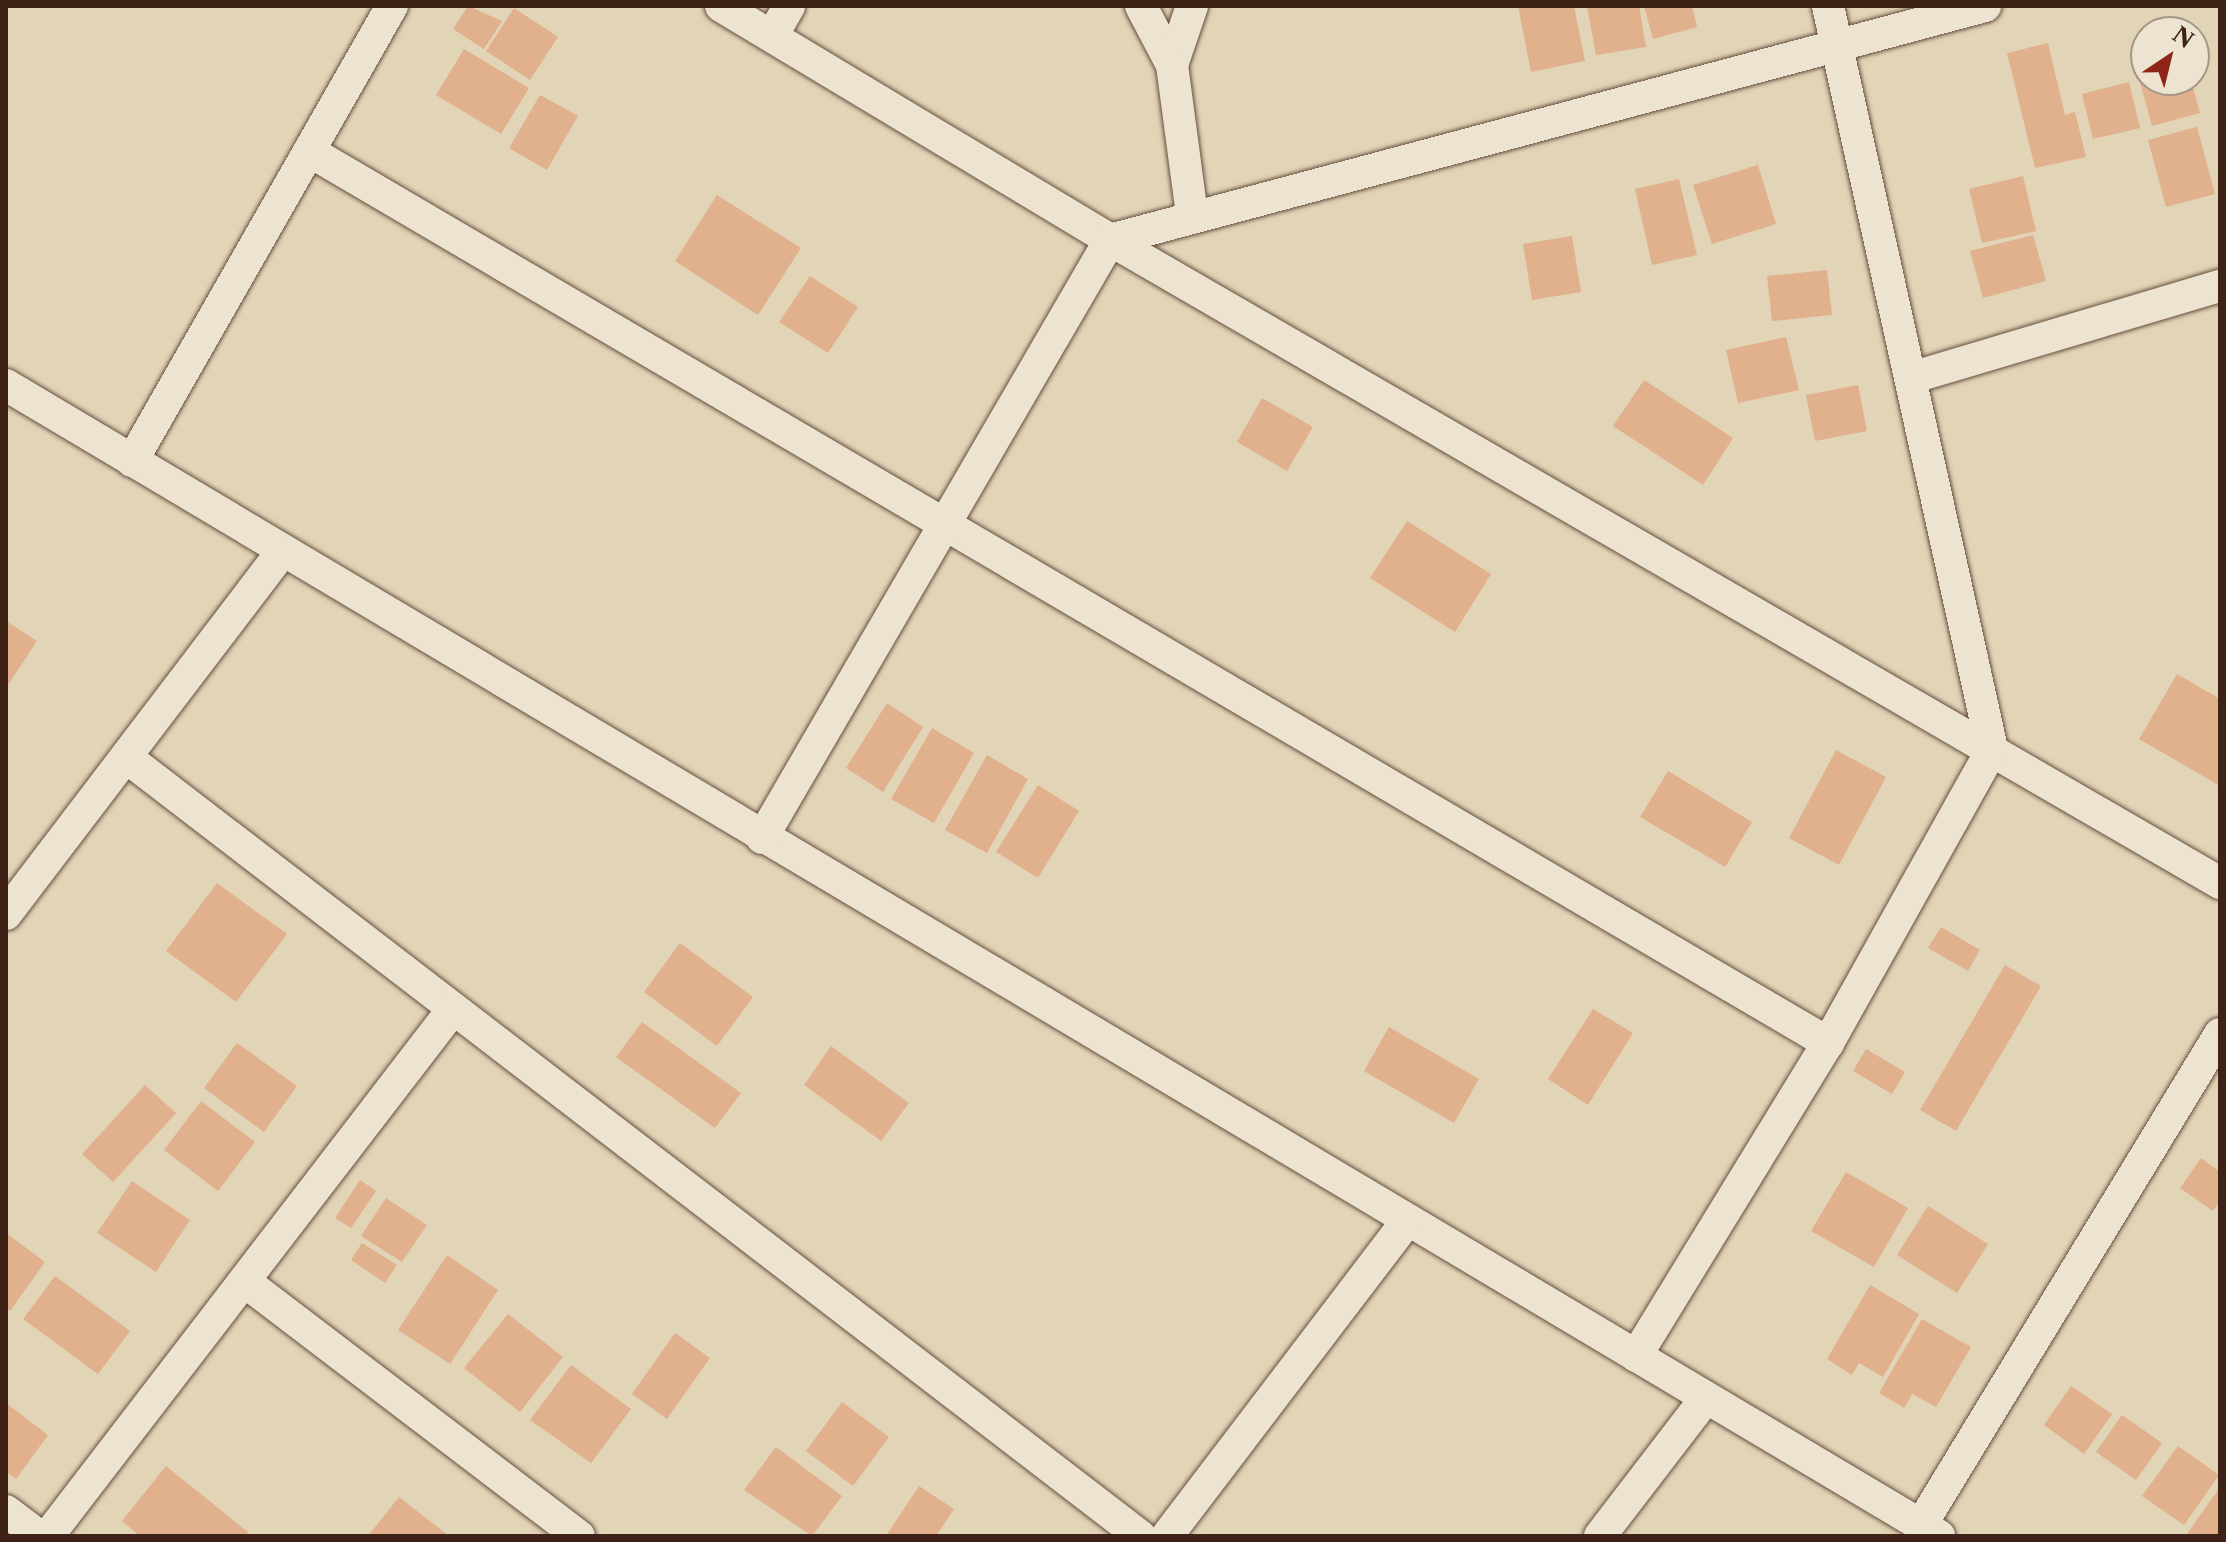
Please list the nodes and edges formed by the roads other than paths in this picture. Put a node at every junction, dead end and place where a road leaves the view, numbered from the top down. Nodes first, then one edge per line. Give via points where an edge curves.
1 (392, 6) edge
2 (721, 6) edge
3 (789, 6) edge
4 (1141, 6) edge
5 (1192, 6) edge
6 (1828, 6) edge
7 (1985, 6) edge
8 (772, 36) junction
9 (1839, 47) junction
10 (1172, 65) junction
11 (309, 151) junction
12 (1192, 214) junction
13 (1110, 240) junction
14 (2219, 289) edge
15 (1914, 377) junction
16 (6, 385) edge
17 (132, 461) junction
18 (948, 526) junction
19 (281, 553) junction
20 (1992, 749) junction
21 (126, 757) junction
22 (762, 838) junction
23 (2220, 883) edge
24 (6, 914) edge
25 (453, 1009) junction
26 (2220, 1034) edge
27 (1828, 1043) junction
28 (1407, 1221) junction
29 (244, 1281) junction
30 (1636, 1356) junction
31 (1706, 1398) junction
32 (6, 1511) edge
33 (1930, 1530) edge
34 (570, 1533) edge
35 (39, 1536) edge
36 (48, 1536) edge
37 (1140, 1536) edge
38 (1167, 1536) edge
39 (1600, 1536) edge

1 - 11 street
2 - 8 street
3 - 8 street
4 - 10 street
5 - 10 street
6 - 9 street
7 - 9 street
8 - 13 street
9 - 12 street
9 - 15 street
10 - 12 street
11 - 17 street
11 - 18 street
12 - 13 street
13 - 18 street
13 - 20 street
14 - 15 street
15 - 20 street
16 - 17 street
17 - 19 street
18 - 22 street
18 - 27 street
19 - 21 street
19 - 22 street
20 - 23 street
20 - 27 street
21 - 24 street
21 - 25 street
22 - 28 street
25 - 29 street
25 - 37 street
26 - 33 street
27 - 30 street
28 - 30 street
28 - 38 street
29 - 34 street
29 - 36 street
30 - 31 street
31 - 33 street
31 - 39 street
32 - 35 street

